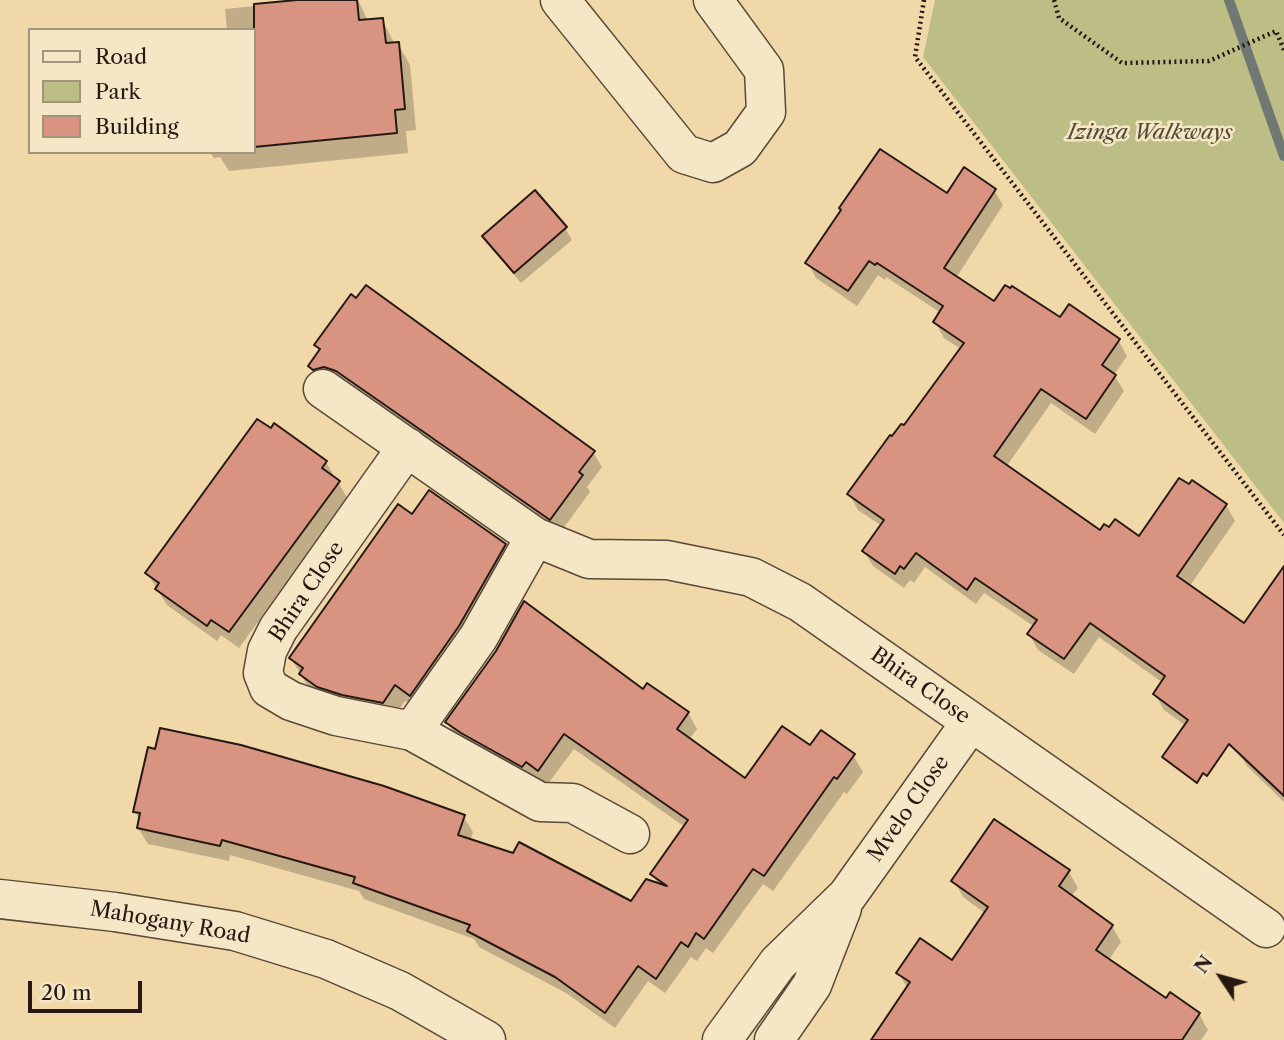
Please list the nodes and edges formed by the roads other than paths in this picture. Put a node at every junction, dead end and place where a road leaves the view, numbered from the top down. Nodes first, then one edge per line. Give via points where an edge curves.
1 (560, 0) edge
2 (713, 0) edge
3 (323, 389) dead end
4 (407, 447) junction
5 (535, 537) junction
6 (971, 722) junction
7 (412, 731) junction
8 (630, 834) dead end
9 (847, 896) junction
10 (0, 899) edge
11 (1266, 928) dead end
12 (486, 1040) edge
13 (722, 1040) edge
14 (774, 1040) edge

1 - 2 street via 684,154 713,163 740,148 766,111 764,70
3 - 4 street, Bhira Close
4 - 5 street, Bhira Close
4 - 7 street, Bhira Close via 278,629 262,673 268,688 290,701 336,716
5 - 6 street, Bhira Close via 589,559 667,560 751,577 800,602
5 - 7 street via 478,638
6 - 9 street, Mvelo Close
6 - 11 street, Bhira Close
7 - 8 street, Bhira Close via 540,802 573,803
9 - 13 street, Mvelo Close via 778,963
9 - 14 street, Mvelo Close via 812,985
10 - 12 street, Mahogany Road via 235,931 326,960 387,986

